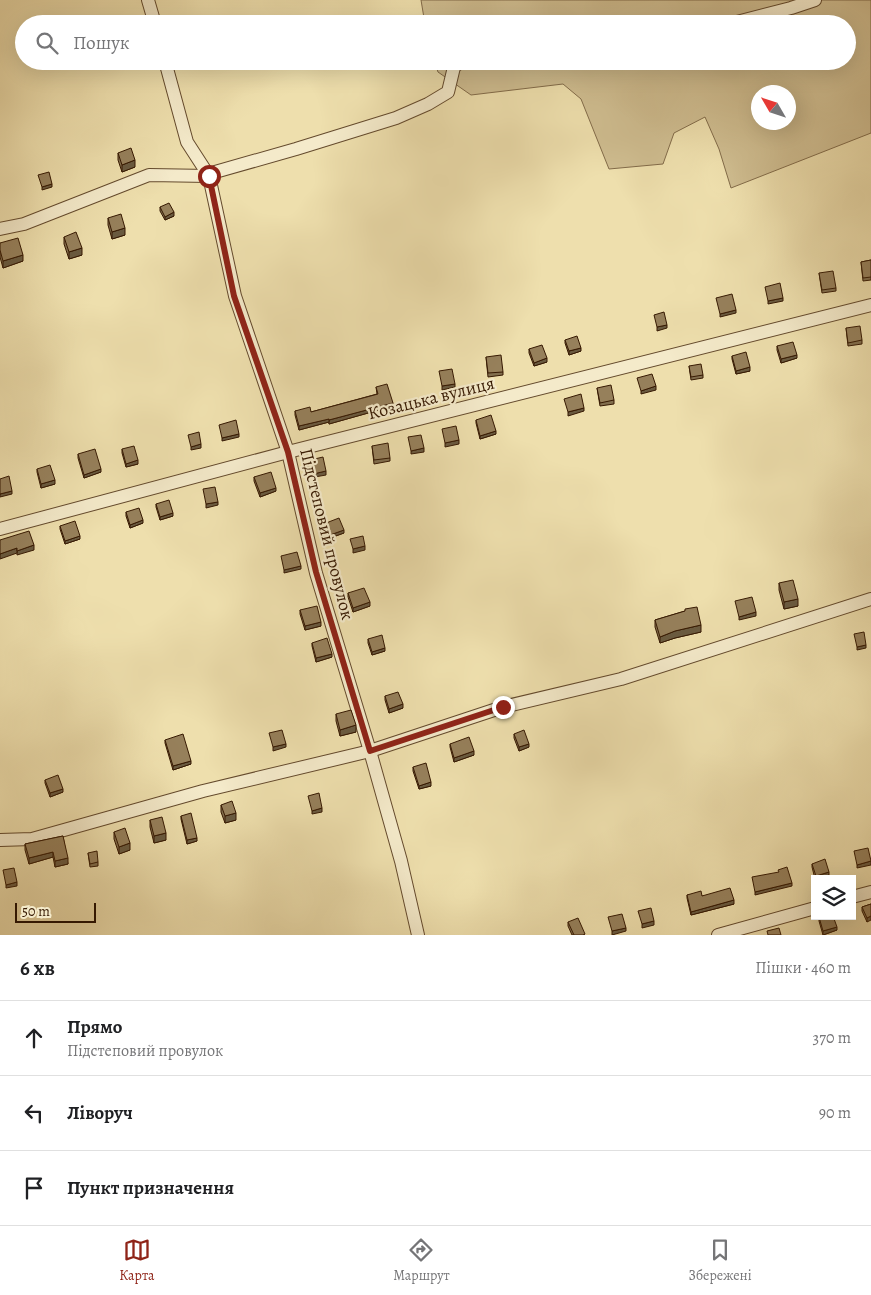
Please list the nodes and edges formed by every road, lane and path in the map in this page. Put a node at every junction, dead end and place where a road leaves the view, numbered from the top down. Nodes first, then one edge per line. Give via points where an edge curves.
1 (148, 0) edge
2 (815, 0) edge
3 (152, 15) edge
4 (764, 15) edge
5 (167, 70) edge
6 (453, 70) edge
7 (209, 176) junction
8 (0, 229) edge
9 (871, 305) edge
10 (288, 452) junction
11 (0, 529) edge
12 (871, 599) edge
13 (370, 751) junction
14 (0, 840) edge
15 (871, 892) edge
16 (856, 896) edge
17 (811, 909) edge
18 (418, 935) edge
19 (718, 935) edge

1 - 3 street
2 - 4 street
5 - 7 street, Підстеповий провулок via 187,142
6 - 7 street via 448,92 396,118
7 - 8 street via 149,175 24,224
7 - 10 street, Підстеповий провулок via 234,296
9 - 10 street, Козацька вулиця
10 - 11 street, Козацька вулиця
10 - 13 street, Підстеповий провулок via 316,572
12 - 13 street via 621,679 503,707
13 - 14 street via 202,791 32,839
13 - 18 street, Підстеповий провулок
15 - 16 street
17 - 19 street

